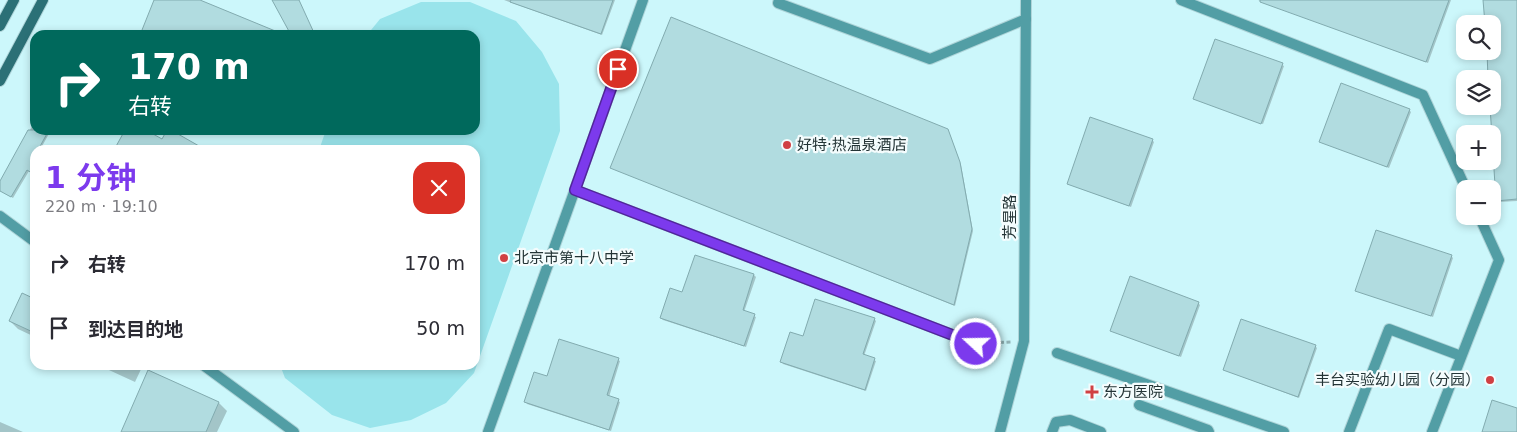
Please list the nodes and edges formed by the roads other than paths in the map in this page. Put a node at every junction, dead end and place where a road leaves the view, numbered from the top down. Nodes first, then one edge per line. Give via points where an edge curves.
1 (14, 0) edge
2 (44, 0) edge
3 (643, 0) edge
4 (779, 0) edge
5 (1026, 0) edge
6 (1181, 0) edge
7 (1026, 19) junction
8 (0, 26) edge
9 (0, 80) edge
10 (1462, 180) edge
11 (575, 190) junction
12 (0, 216) edge
13 (1483, 225) edge
14 (30, 238) edge
15 (976, 344) road end
16 (1057, 353) dead end
17 (1461, 356) junction
18 (210, 370) edge
19 (1139, 405) dead end
20 (294, 432) edge
21 (488, 432) edge
22 (1000, 432) edge
23 (1052, 432) edge
24 (1101, 432) edge
25 (1209, 432) edge
26 (1284, 432) edge
27 (1349, 432) edge
28 (1432, 432) edge

1 - 8 main road
2 - 9 main road
3 - 11 street
4 - 7 street via 930,59
5 - 7 street, 芳星路
6 - 10 street via 1423,94
7 - 22 street, 芳星路 via 1024,341
11 - 15 street
11 - 21 street
12 - 14 street
13 - 17 street via 1499,260
16 - 26 street
17 - 27 street via 1389,329
17 - 28 street
18 - 20 street
19 - 25 street
23 - 24 street via 1056,422 1070,420

